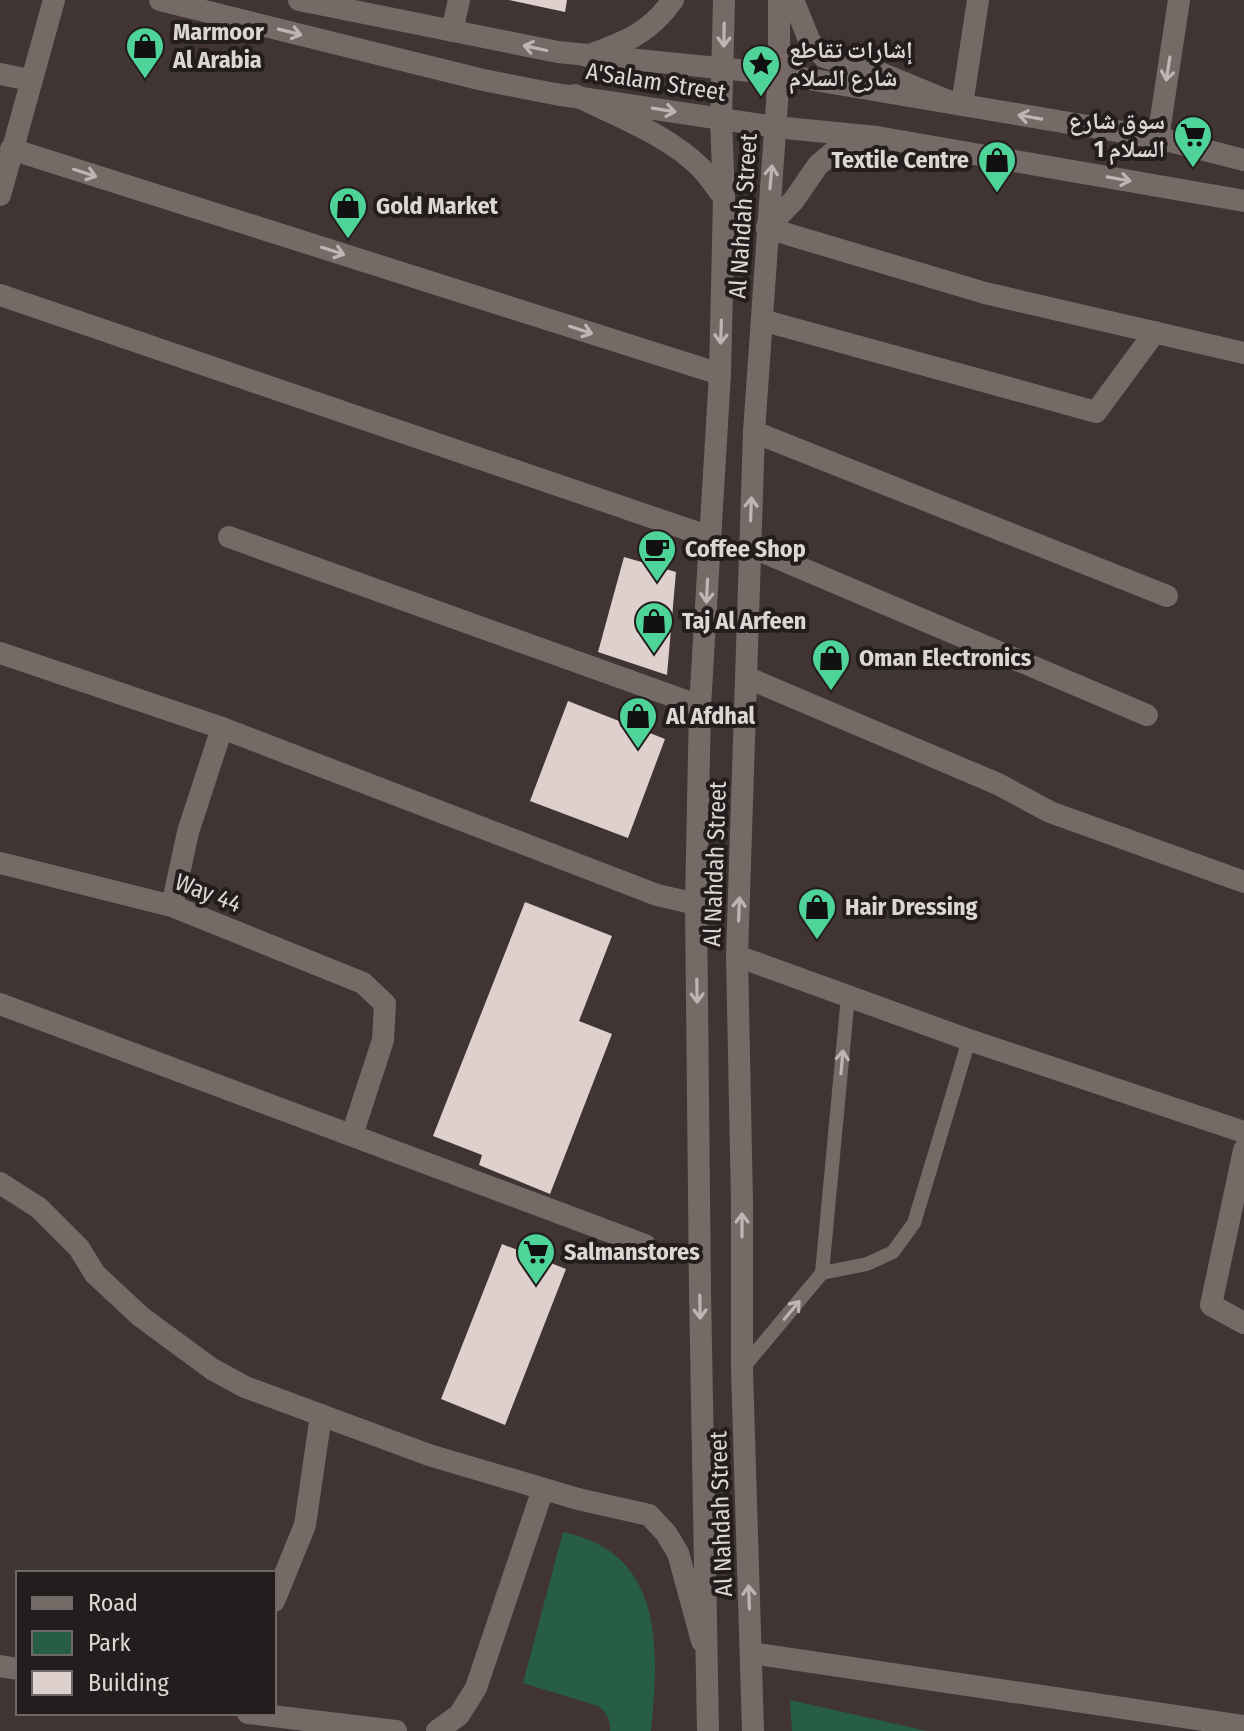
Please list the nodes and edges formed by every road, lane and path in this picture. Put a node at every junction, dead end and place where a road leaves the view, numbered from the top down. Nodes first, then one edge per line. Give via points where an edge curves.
1 (54, 0) edge
2 (160, 0) edge
3 (299, 0) edge
4 (459, 0) edge
5 (673, 0) edge
6 (724, 0) edge
7 (779, 0) edge
8 (793, 0) edge
9 (978, 0) edge
10 (1179, 0) edge
11 (452, 31) junction
12 (587, 56) junction
13 (723, 69) junction
14 (0, 74) edge
15 (779, 74) junction
16 (30, 80) junction
17 (575, 95) junction
18 (958, 104) junction
19 (721, 119) junction
20 (775, 127) junction
21 (877, 137) junction
22 (1158, 138) junction
23 (11, 149) junction
24 (1244, 160) edge
25 (0, 195) edge
26 (724, 198) junction
27 (1244, 201) edge
28 (767, 228) junction
29 (0, 295) edge
30 (762, 320) junction
31 (1155, 332) junction
32 (1244, 353) edge
33 (720, 374) junction
34 (754, 432) junction
35 (229, 537) dead end
36 (710, 537) junction
37 (749, 546) junction
38 (1167, 596) dead end
39 (0, 653) edge
40 (748, 678) junction
41 (700, 706) junction
42 (1147, 715) dead end
43 (222, 728) junction
44 (0, 863) edge
45 (1244, 882) edge
46 (696, 904) junction
47 (172, 906) junction
48 (737, 956) junction
49 (848, 996) junction
50 (0, 1004) edge
51 (969, 1040) junction
52 (1244, 1132) edge
53 (352, 1135) junction
54 (1244, 1150) edge
55 (0, 1183) edge
56 (645, 1245) dead end
57 (822, 1273) junction
58 (1244, 1323) edge
59 (742, 1370) junction
60 (321, 1415) junction
61 (543, 1489) junction
62 (276, 1596) edge
63 (751, 1653) junction
64 (708, 1662) junction
65 (264, 1715) edge
66 (1244, 1726) edge
67 (396, 1731) edge
68 (437, 1731) edge
69 (708, 1731) edge
70 (753, 1731) edge

1 - 16 street
2 -> 17 street, A'Salam Street via 483,80
3 - 11 street, A'Salam Street
4 - 11 street
5 - 12 street via 633,39
6 -> 13 street, Al Nahdah Street
7 - 15 street, Al Nahdah Street
8 - 18 street via 810,42 824,57
9 - 18 street
10 -> 22 street
12 -> 11 street, A'Salam Street
12 - 13 street, A'Salam Street
13 - 15 street, A'Salam Street
13 - 19 street, Al Nahdah Street
14 - 16 street
15 - 18 street, A'Salam Street
15 - 20 street, Al Nahdah Street
16 - 23 street
17 -> 19 street, A'Salam Street
17 - 26 street via 669,145 700,167
22 -> 18 street, A'Salam Street
19 - 20 street, A'Salam Street
19 - 26 street, Al Nahdah Street
20 - 21 street, A'Salam Street
28 -> 20 street, Al Nahdah Street
21 -> 27 street, A'Salam Street
21 - 28 street via 836,150
22 - 24 street, A'Salam Street
23 - 25 street
23 -> 33 street
26 -> 33 street, Al Nahdah Street
28 - 30 street, Al Nahdah Street
28 - 31 street via 985,293
29 - 36 street
30 - 31 street via 1096,412
30 - 34 street, Al Nahdah Street
31 - 32 street
33 - 36 street, Al Nahdah Street
37 -> 34 street, Al Nahdah Street
34 - 38 street
35 - 41 street
36 -> 41 street, Al Nahdah Street
37 - 40 street, Al Nahdah Street
37 - 42 street
39 - 43 street
40 - 45 street via 998,784 1050,812
48 -> 40 street, Al Nahdah Street
41 - 46 street, Al Nahdah Street
43 - 46 street via 657,895
43 - 47 street via 188,832
44 - 47 street, Way 44
46 -> 64 street, Al Nahdah Street
47 - 53 street, Way 44 via 363,983 385,1004 383,1040
48 - 49 street
59 -> 48 street, Al Nahdah Street
49 - 51 street
57 -> 49 lane
50 - 53 street
51 - 52 street
51 - 57 lane via 914,1223 893,1252 867,1264
53 - 56 street
54 - 58 street via 1211,1305
55 - 60 street via 39,1208 79,1248 95,1274 200,1360 245,1387
59 -> 57 lane
63 -> 59 street, Al Nahdah Street
60 - 61 street
60 - 62 street via 305,1525
61 - 64 street via 649,1515 678,1553
61 - 68 street via 476,1688 459,1715
63 - 66 street
63 - 70 street, Al Nahdah Street
64 - 69 street, Al Nahdah Street
65 - 67 street

